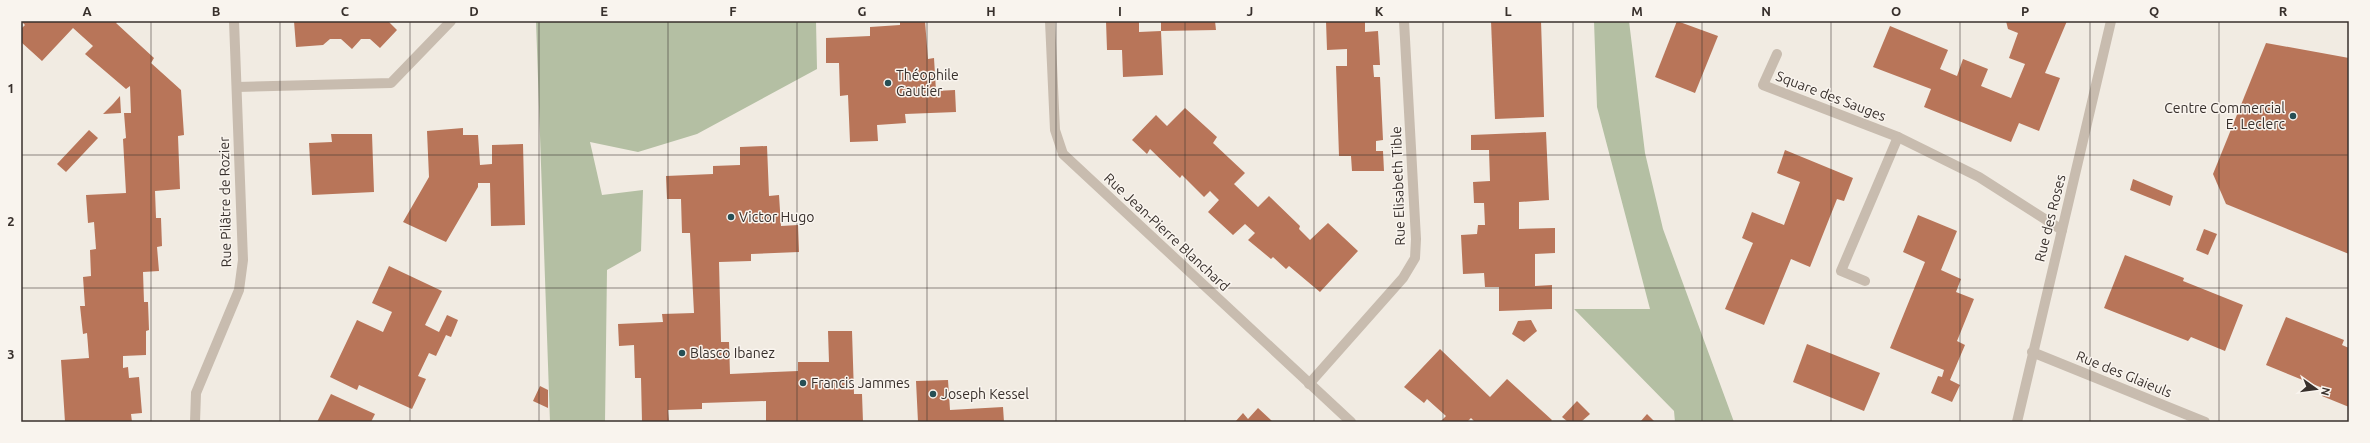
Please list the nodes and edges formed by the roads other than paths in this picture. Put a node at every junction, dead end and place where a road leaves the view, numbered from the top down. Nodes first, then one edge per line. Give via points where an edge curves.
1 (234, 21) edge
2 (451, 21) edge
3 (1050, 21) edge
4 (1404, 21) edge
5 (2111, 21) edge
6 (1777, 54) dead end
7 (237, 87) junction
8 (1898, 137) junction
9 (2062, 230) junction
10 (1865, 281) dead end
11 (2032, 352) junction
12 (1309, 384) junction
13 (196, 422) edge
14 (1351, 422) edge
15 (2017, 422) edge
16 (2205, 422) edge

1 - 7 street, Rue Pilâtre de Rozier
2 - 7 street via 391,83
3 - 12 street, Rue Jean-Pierre Blanchard via 1055,130 1063,154
4 - 12 street, Rue Elisabeth Tible via 1415,258 1403,278
5 - 9 street, Rue des Roses
6 - 8 street, Square des Sauges via 1763,85
7 - 13 street, Rue Pilâtre de Rozier via 243,260 239,290 196,393
8 - 9 street, Square des Sauges via 1979,177
8 - 10 street, Square des Sauges via 1841,271
9 - 11 street, Rue des Roses
11 - 15 street, Rue des Roses
11 - 16 street, Rue des Glaieuls
12 - 14 street, Rue Jean-Pierre Blanchard

